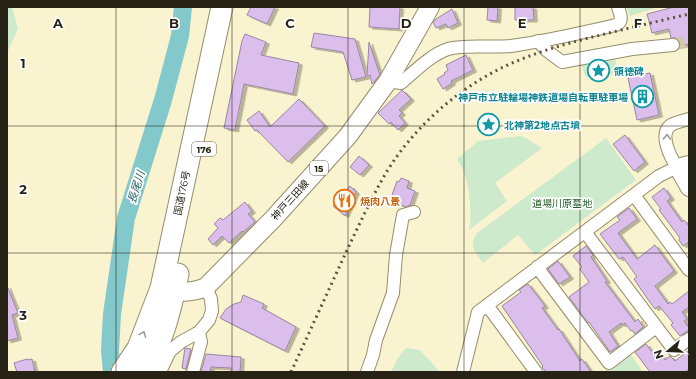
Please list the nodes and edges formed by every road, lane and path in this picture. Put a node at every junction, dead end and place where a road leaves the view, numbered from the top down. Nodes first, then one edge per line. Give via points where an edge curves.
1 (222, 7) edge
2 (234, 7) edge
3 (430, 7) edge
4 (619, 11) edge
5 (538, 41) junction
6 (673, 45) tunnel mouth
7 (388, 81) junction
8 (689, 119) edge
9 (683, 165) edge
10 (689, 188) edge
11 (634, 195) junction
12 (414, 212) dead end
13 (585, 232) junction
14 (537, 267) junction
15 (689, 270) edge
16 (206, 287) junction
17 (168, 290) junction
18 (487, 305) junction
19 (656, 328) junction
20 (199, 332) junction
21 (689, 339) edge
22 (130, 371) edge
23 (160, 372) edge
24 (193, 372) edge
25 (367, 372) edge
26 (463, 372) edge
27 (536, 372) edge

1 - 17 highway, 国道176号 / 176
2 - 17 highway, 国道176号 / 176
3 - 7 main road, 神戸三田線 / 15
4 - 5 street via 620,21 616,25
5 - 6 street via 562,62
5 - 7 street via 510,46 447,49 401,83
7 - 16 main road, 神戸三田線 / 15 via 348,136 273,219
9 -> 8 street via 670,155 666,134 671,125
9 - 10 street
9 - 11 street via 659,176
11 - 13 street
11 - 15 street
12 - 25 street via 403,215 393,292
13 - 14 street
13 - 19 street
14 - 18 street
14 - 19 street via 609,363
16 - 17 main road, 神戸三田線 / 15 via 187,293
16 - 20 street via 212,311 209,320
17 - 22 highway, 国道176号 / 176 via 164,330 156,350
18 - 26 street via 478,312
18 - 27 street
19 - 21 street via 674,350
20 - 23 street via 170,351
20 - 24 street via 201,342

